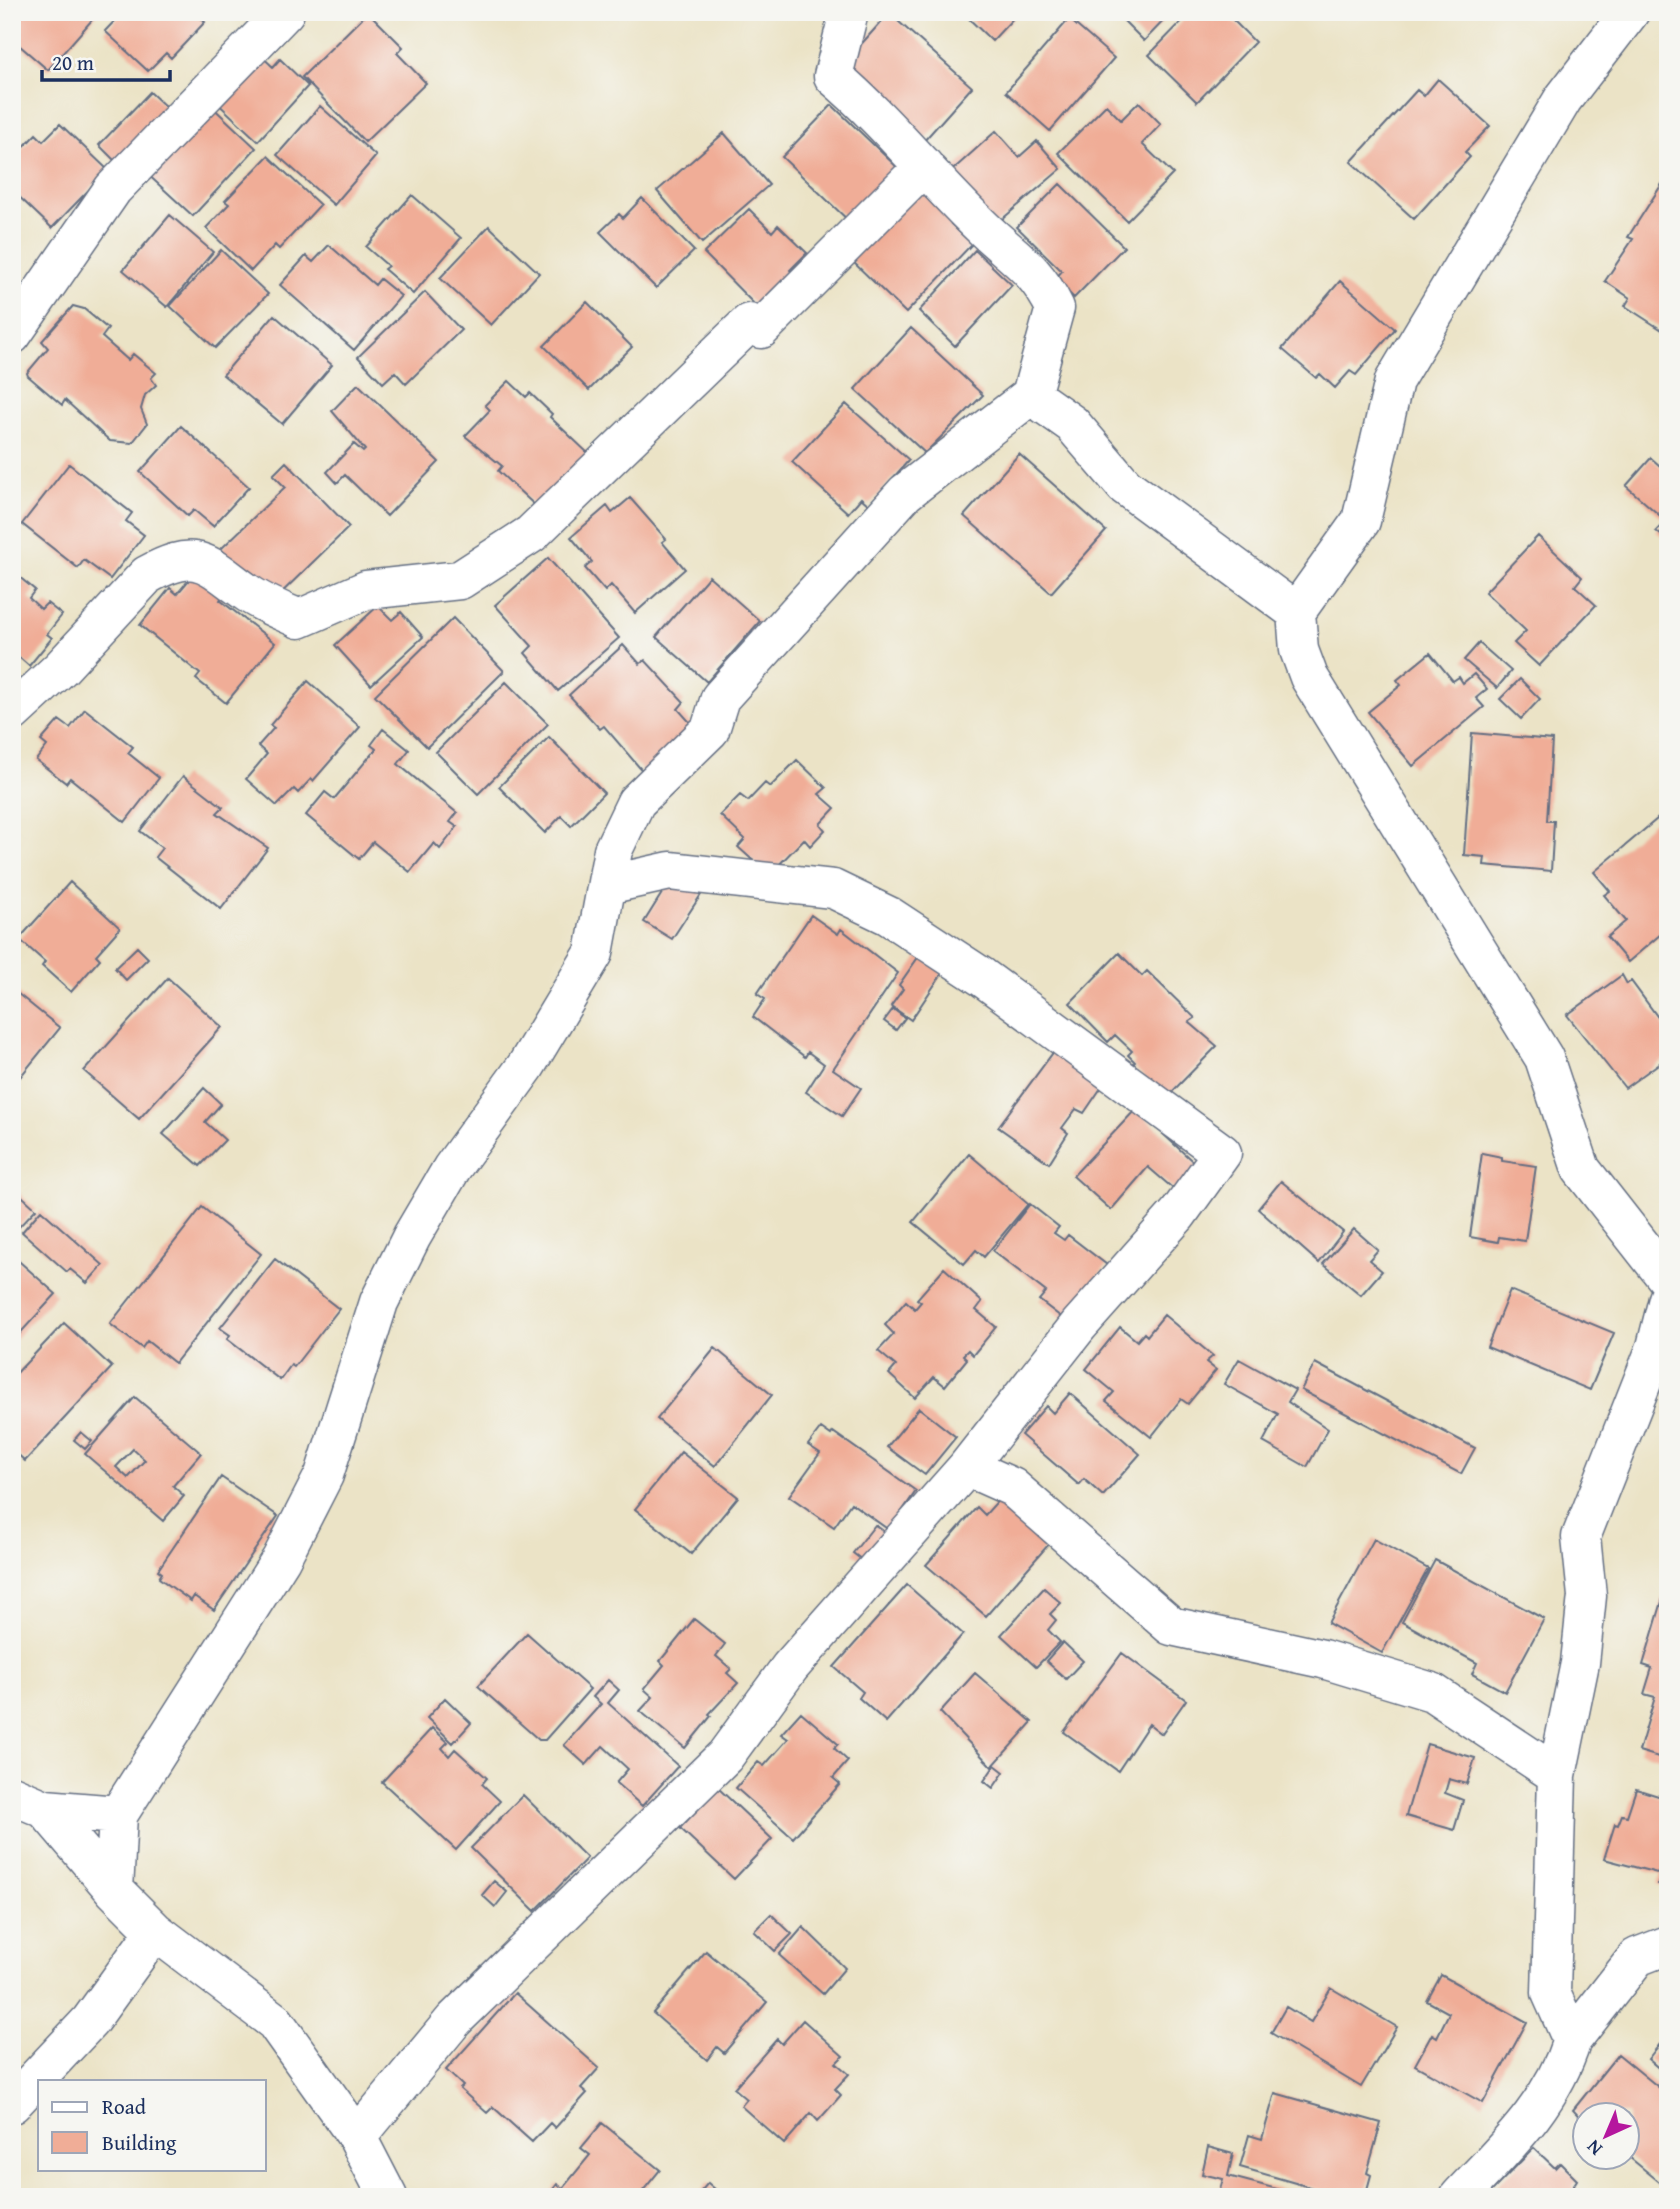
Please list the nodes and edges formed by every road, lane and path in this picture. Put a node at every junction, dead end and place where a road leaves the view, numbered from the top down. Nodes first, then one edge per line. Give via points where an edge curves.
1 (285, 12) edge
2 (849, 12) edge
3 (1630, 12) edge
4 (924, 166) junction
5 (12, 335) edge
6 (1031, 394) junction
7 (1296, 612) junction
8 (12, 713) edge
9 (607, 885) junction
10 (1667, 1296) edge
11 (967, 1467) junction
12 (1557, 1774) junction
13 (29, 1802) edge
14 (118, 1815) junction
15 (114, 1890) junction
16 (155, 1931) junction
17 (1668, 1945) edge
18 (1572, 2040) junction
19 (12, 2104) edge
20 (357, 2137) junction
21 (388, 2197) edge
22 (1459, 2197) edge

1 - 5 street via 113,189
2 - 4 street via 833,76
3 - 7 street via 1563,99 1394,381 1361,522
4 - 6 street via 982,227 1028,265 1055,308
4 - 8 street via 761,329 749,323 531,534 460,580 366,590 299,619 250,594 198,559 163,566 147,575
6 - 7 street via 1072,424 1125,486
6 - 9 street via 905,493 720,698 710,730 636,802 614,850
7 - 10 street via 1299,650 1309,677 1544,1058 1581,1169
9 - 11 street via 670,871 832,889 889,916 982,977 1222,1153 1178,1214 1079,1325
9 - 14 street via 594,953 526,1066 452,1168 379,1302 324,1475 281,1559
10 - 12 street via 1656,1347 1581,1537 1587,1596 1580,1663
11 - 12 street via 1012,1487 1171,1626 1323,1658 1432,1692
11 - 20 street via 790,1667 725,1756 454,2020
12 - 18 street via 1551,1993
13 - 14 street
13 - 15 street
14 - 15 street
15 - 16 street
16 - 19 street via 90,2021
16 - 20 street via 275,2022
17 - 18 street via 1637,1957
18 - 22 street via 1536,2115
20 - 21 street

